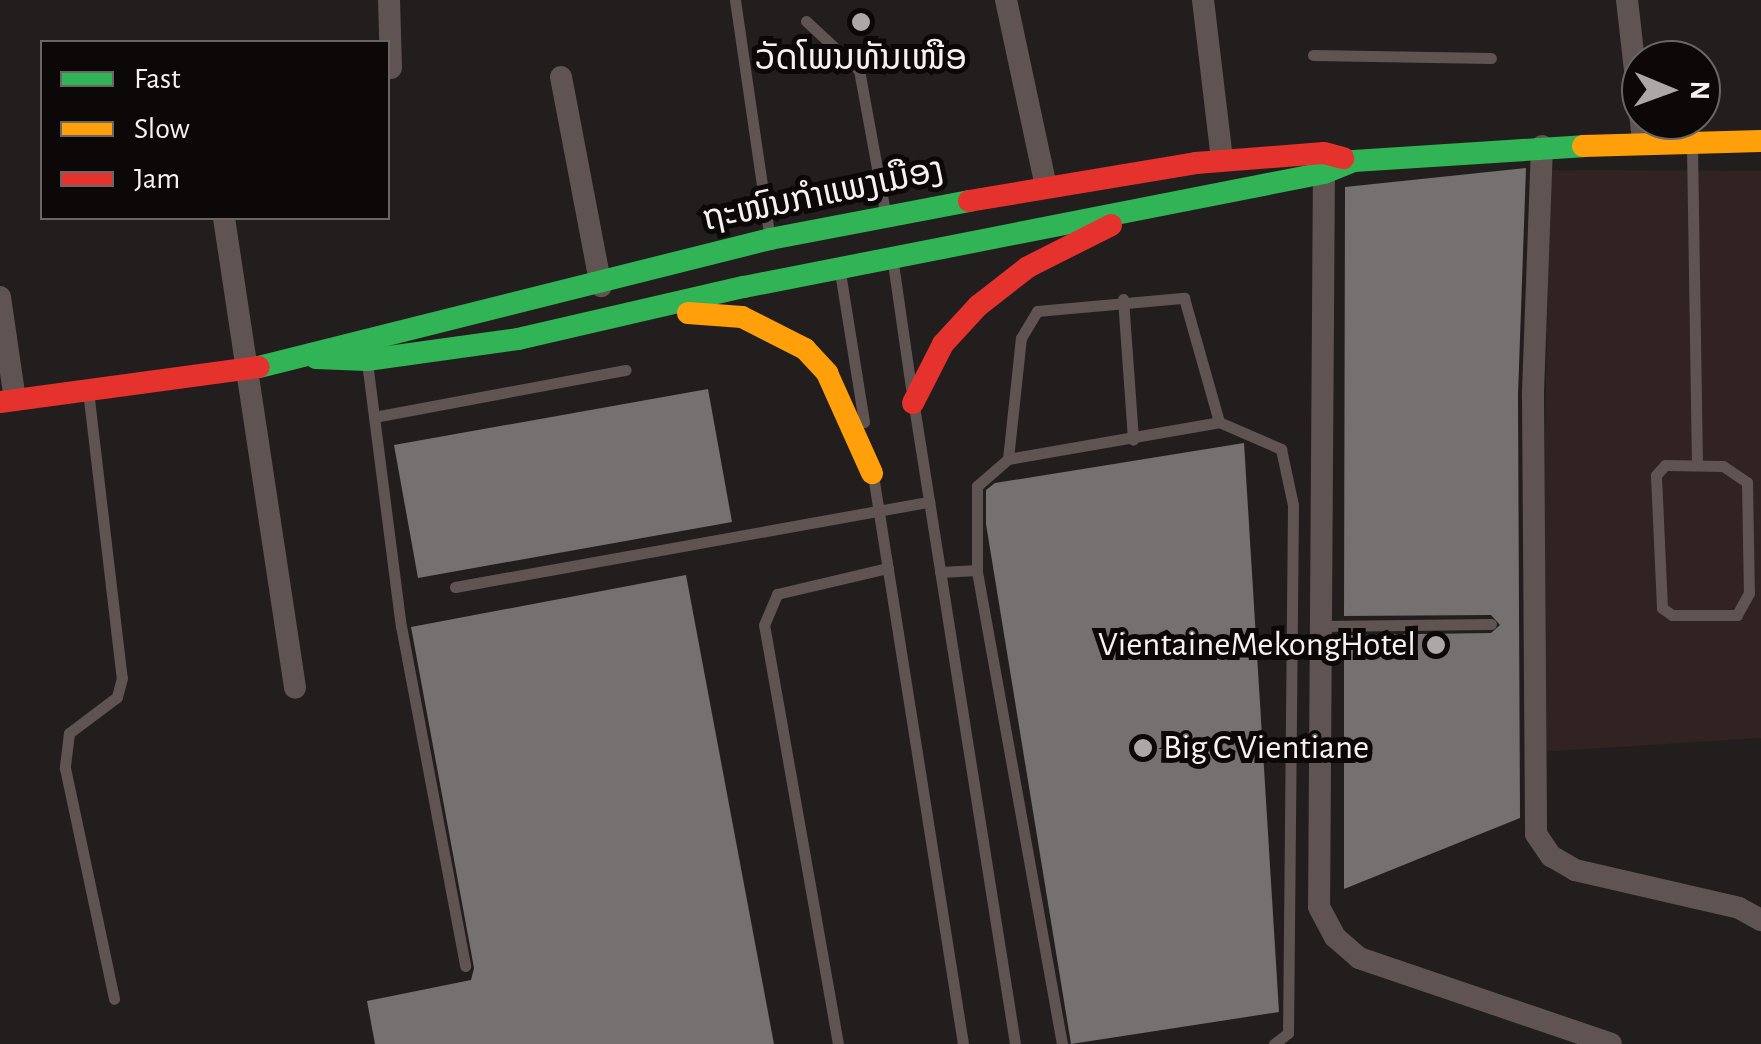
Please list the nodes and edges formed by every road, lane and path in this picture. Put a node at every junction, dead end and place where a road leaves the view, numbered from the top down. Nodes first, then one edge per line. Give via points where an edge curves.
1 (389, 0) edge
2 (735, 0) edge
3 (1006, 0) edge
4 (1203, 0) edge
5 (1627, 0) edge
6 (806, 21) dead end
7 (1313, 55) dead end
8 (1491, 58) dead end
9 (391, 68) dead end
10 (561, 77) dead end
11 (1643, 141) junction
12 (1761, 141) edge
13 (1692, 142) junction
14 (1542, 146) junction
15 (1222, 160) junction
16 (1324, 163) junction
17 (1046, 186) junction
18 (1146, 207) junction
19 (886, 215) junction
20 (224, 220) edge
21 (832, 226) junction
22 (770, 239) junction
23 (892, 258) junction
24 (839, 268) junction
25 (601, 286) junction
26 (0, 297) edge
27 (1123, 299) junction
28 (642, 312) junction
29 (365, 352) junction
30 (626, 370) dead end
31 (244, 373) junction
32 (88, 394) junction
33 (7, 401) edge
34 (913, 403) junction
35 (374, 417) junction
36 (1219, 422) junction
37 (1133, 440) junction
38 (1008, 459) junction
39 (1696, 465) junction
40 (872, 473) junction
41 (929, 502) junction
42 (1294, 505) junction
43 (1322, 508) junction
44 (878, 510) junction
45 (888, 568) junction
46 (977, 570) junction
47 (940, 572) junction
48 (455, 587) dead end
49 (1491, 624) dead end
50 (1321, 626) junction
51 (295, 688) dead end
52 (1761, 920) edge
53 (466, 966) dead end
54 (114, 999) dead end
55 (838, 1044) edge
56 (963, 1044) edge
57 (1014, 1044) edge
58 (1062, 1044) edge
59 (1274, 1044) edge
60 (1611, 1044) edge

1 - 9 street
2 - 22 lane
3 - 17 street
4 - 15 street
5 - 11 street
6 - 19 lane via 858,70
7 - 8 lane
10 - 25 street
11 - 13 main road, ຖະໜົນກຳແພງເມືອງ
11 - 14 main road, ຖະໜົນກຳແພງເມືອງ
12 - 13 main road, ຖະໜົນກຳແພງເມືອງ
13 - 39 lane
14 - 16 main road, ຖະໜົນກຳແພງເມືອງ
14 - 52 street via 1533,396 1536,834 1551,856 1575,870 1738,908
15 - 16 main road, ຖະໜົນກຳແພງເມືອງ
15 - 17 main road, ຖະໜົນກຳແພງເມືອງ
16 - 18 main road, ຖະໜົນກຳແພງເມືອງ
16 - 43 street
17 - 19 main road, ຖະໜົນກຳແພງເມືອງ
18 - 23 main road, ຖະໜົນກຳແພງເມືອງ
18 - 34 main road via 1028,268 978,306 943,344
19 - 21 main road, ຖະໜົນກຳແພງເມືອງ
19 - 23 street
20 - 31 street
21 - 22 main road, ຖະໜົນກຳແພງເມືອງ
21 - 24 street
22 - 25 main road, ຖະໜົນກຳແພງເມືອງ
23 - 24 main road, ຖະໜົນກຳແພງເມືອງ
23 - 34 lane
24 - 28 main road, ຖະໜົນກຳແພງເມືອງ
24 - 40 lane
25 - 29 main road, ຖະໜົນກຳແພງເມືອງ
26 - 33 street
27 - 36 lane via 1184,298
27 - 37 lane
27 - 38 lane via 1037,311 1021,338
28 - 29 main road, ຖະໜົນກຳແພງເມືອງ via 518,339
28 - 40 main road via 742,317 805,348 834,385
29 - 31 main road, ຖະໜົນກຳແພງເມືອງ
29 - 35 lane
30 - 35 lane
31 - 32 main road, ຖະໜົນກຳແພງເມືອງ
31 - 51 street
32 - 33 main road, ຖະໜົນກຳແພງເມືອງ
32 - 54 lane via 122,678 117,697 70,733 65,768
34 - 41 lane
35 - 53 lane via 401,626
36 - 37 lane
36 - 42 lane via 1281,449
37 - 38 lane
38 - 46 lane via 977,486
39 - 39 lane via 1665,466 1656,474 1658,594 1672,615 1737,615 1748,593 1747,482 1723,466
40 - 44 lane
41 - 44 lane
41 - 47 lane
42 - 43 lane
42 - 59 lane via 1288,1033
43 - 50 street
44 - 45 lane
44 - 48 lane
45 - 55 lane via 777,594 764,624
45 - 56 lane
46 - 47 lane
46 - 58 lane
47 - 57 lane
49 - 50 lane
50 - 60 street via 1318,907 1335,936 1359,958

